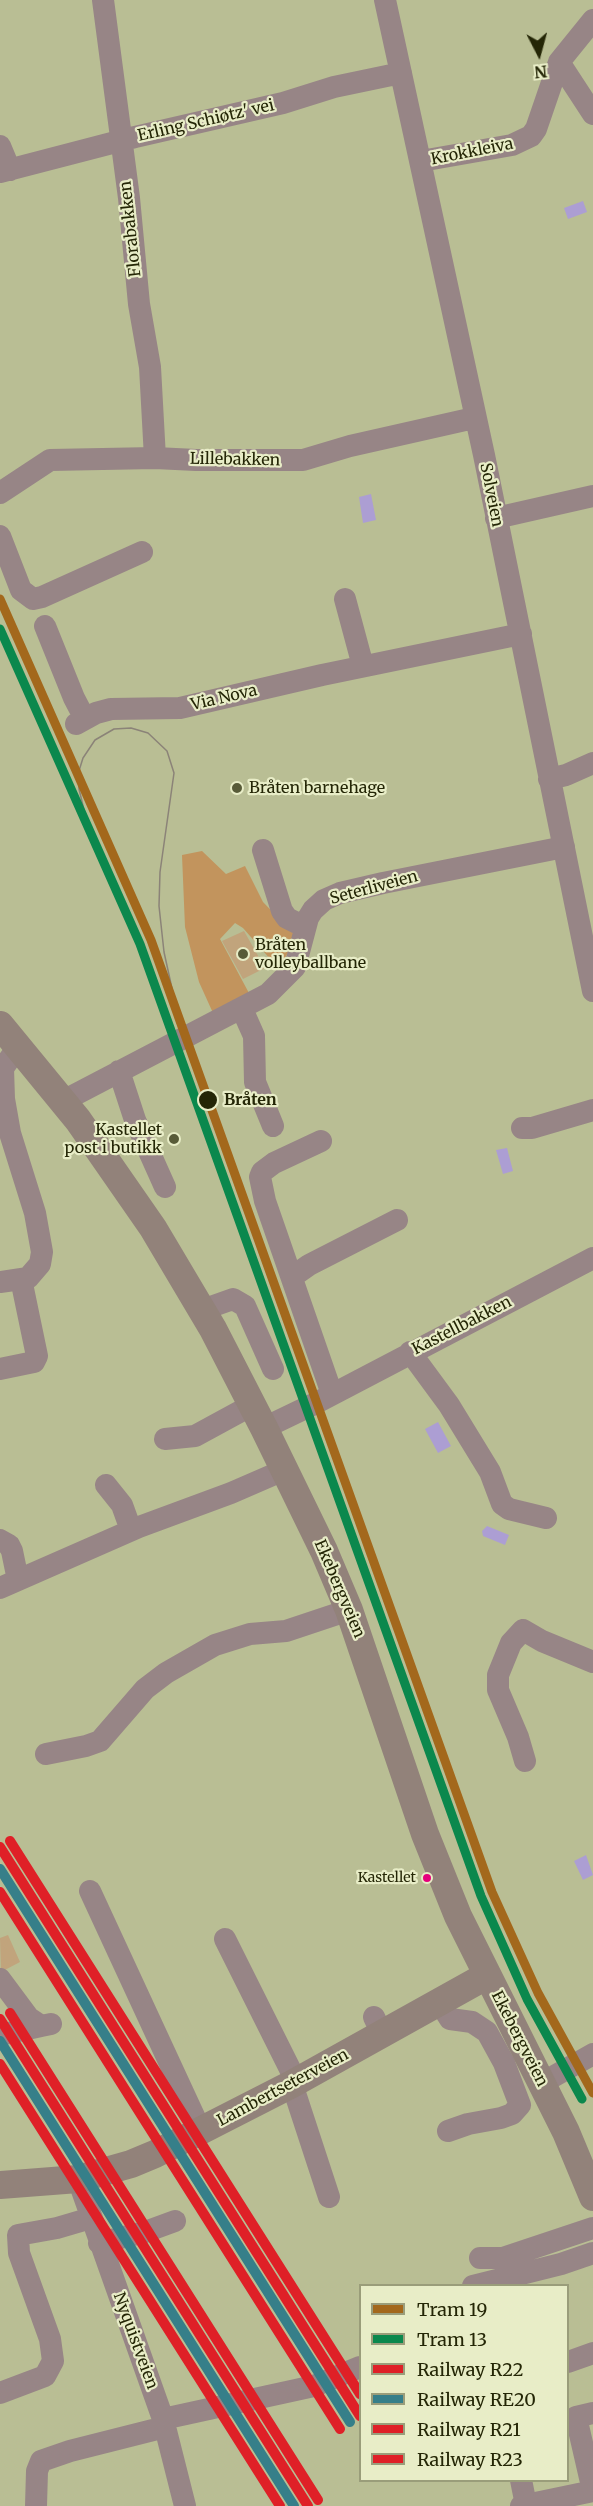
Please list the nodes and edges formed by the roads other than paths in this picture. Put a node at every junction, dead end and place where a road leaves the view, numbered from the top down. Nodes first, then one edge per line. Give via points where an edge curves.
1 (103, 0) edge
2 (385, 0) edge
3 (593, 20) edge
4 (559, 62) junction
5 (401, 73) junction
6 (593, 114) edge
7 (121, 141) junction
8 (0, 146) edge
9 (421, 162) junction
10 (5, 171) edge
11 (474, 418) junction
12 (155, 458) junction
13 (0, 493) edge
14 (593, 496) edge
15 (496, 518) junction
16 (0, 536) edge
17 (142, 552) dead end
18 (345, 599) dead end
19 (45, 626) dead end
20 (520, 634) junction
21 (363, 666) junction
22 (593, 763) edge
23 (549, 779) junction
24 (564, 846) junction
25 (263, 850) dead end
26 (305, 927) junction
27 (593, 991) edge
28 (242, 1009) junction
29 (9, 1036) edge
30 (119, 1071) junction
31 (63, 1101) junction
32 (593, 1110) edge
33 (273, 1126) dead end
34 (522, 1128) dead end
35 (321, 1141) dead end
36 (165, 1187) dead end
37 (397, 1220) dead end
38 (593, 1258) edge
39 (292, 1277) junction
40 (10, 1281) edge
41 (202, 1310) junction
42 (410, 1352) junction
43 (0, 1369) edge
44 (273, 1370) dead end
45 (332, 1394) junction
46 (258, 1417) junction
47 (165, 1439) dead end
48 (284, 1470) junction
49 (106, 1485) dead end
50 (546, 1518) dead end
51 (131, 1530) junction
52 (0, 1540) edge
53 (9, 1584) edge
54 (349, 1610) junction
55 (593, 1662) edge
56 (46, 1754) dead end
57 (525, 1761) dead end
58 (90, 1892) dead end
59 (225, 1939) dead end
60 (486, 1976) junction
61 (0, 1978) edge
62 (439, 2002) junction
63 (0, 2035) edge
64 (593, 2054) edge
65 (294, 2082) junction
66 (542, 2083) junction
67 (448, 2131) dead end
68 (201, 2132) junction
69 (78, 2179) junction
70 (0, 2185) edge
71 (329, 2197) dead end
72 (593, 2198) edge
73 (91, 2218) junction
74 (175, 2221) dead end
75 (593, 2228) edge
76 (99, 2242) junction
77 (593, 2253) edge
78 (480, 2258) dead end
79 (481, 2284) edge
80 (593, 2353) edge
81 (569, 2361) edge
82 (359, 2367) edge
83 (0, 2393) edge
84 (593, 2413) edge
85 (164, 2423) junction
86 (521, 2482) edge
87 (593, 2491) edge
88 (523, 2505) edge
89 (36, 2506) edge
90 (185, 2506) edge

1 - 7 street, Florabakken
2 - 5 street, Solveien
3 - 4 street, Krokkleiva
4 - 6 street
4 - 9 street, Krokkleiva via 536,129 526,140
5 - 7 street, Erling Schiøtz' vei
5 - 9 street, Solveien
7 - 10 street, Erling Schiøtz' vei
7 - 12 street, Florabakken via 150,367
8 - 10 street, Erling Schiøtz' vei
9 - 11 street, Solveien
11 - 12 street, Lillebakken via 296,460
11 - 15 street, Solveien
12 - 13 street, Lillebakken via 50,460
14 - 15 street
15 - 20 street, Solveien
16 - 17 street via 21,590 33,599
18 - 21 street
19 - 21 street, Via Nova via 80,721 111,709 180,708
20 - 21 street, Via Nova
20 - 23 street, Solveien
22 - 23 street
23 - 24 street, Solveien
24 - 26 street, Seterliveien via 340,893 313,910
24 - 27 street, Solveien
25 - 26 street via 282,911
26 - 28 street, Seterliveien via 295,967 268,994
28 - 30 street, Seterliveien
28 - 33 street via 254,1036 255,1082
29 - 31 main road, Ekebergveien
29 - 40 street via 3,1068 4,1099 42,1252 35,1272 28,1278
30 - 31 street, Seterliveien
30 - 36 street via 135,1120
31 - 41 main road, Ekebergveien via 141,1209
32 - 34 street
35 - 39 street via 274,1163 260,1177
37 - 39 street
38 - 42 street, Kastellbakken
39 - 45 street
40 - 43 street via 37,1356 29,1363
41 - 44 street via 233,1299 245,1306
41 - 46 main road, Ekebergveien
42 - 45 street, Kastellbakken
42 - 50 street via 449,1405 490,1472 502,1504
45 - 46 street, Kastellbakken
46 - 47 street, Kastellbakken via 195,1436
46 - 48 main road, Ekebergveien
48 - 51 street
48 - 54 main road, Ekebergveien
49 - 51 street via 122,1505
51 - 53 street
52 - 53 street via 12,1551
54 - 56 street via 286,1631 250,1634 215,1645 146,1689 100,1741
54 - 60 main road, Ekebergveien via 430,1848
55 - 57 street via 523,1630 511,1643 498,1675 498,1690
58 - 68 street
59 - 65 street
60 - 62 main road, Lambertseterveien
60 - 66 main road, Ekebergveien
61 - 63 street via 29,2018 46,2025
62 - 65 main road, Lambertseterveien via 378,2025
62 - 67 street via 450,2019 472,2022 487,2032 520,2105 507,2116
64 - 66 street
65 - 68 main road, Lambertseterveien
65 - 71 street
66 - 72 main road, Ekebergveien
68 - 69 main road, Lambertseterveien via 139,2160
69 - 70 main road, Lambertseterveien
69 - 73 street, Nyquistveien
73 - 76 street, Nyquistveien
73 - 83 street via 18,2235 19,2253 50,2338 53,2361 45,2376
74 - 76 street
75 - 78 street via 503,2258
76 - 85 street, Nyquistveien
77 - 79 street
80 - 81 street
82 - 85 street via 314,2386
84 - 87 street via 576,2417
85 - 89 street via 41,2461
85 - 90 street, Nyquistveien
86 - 88 street
87 - 88 street

